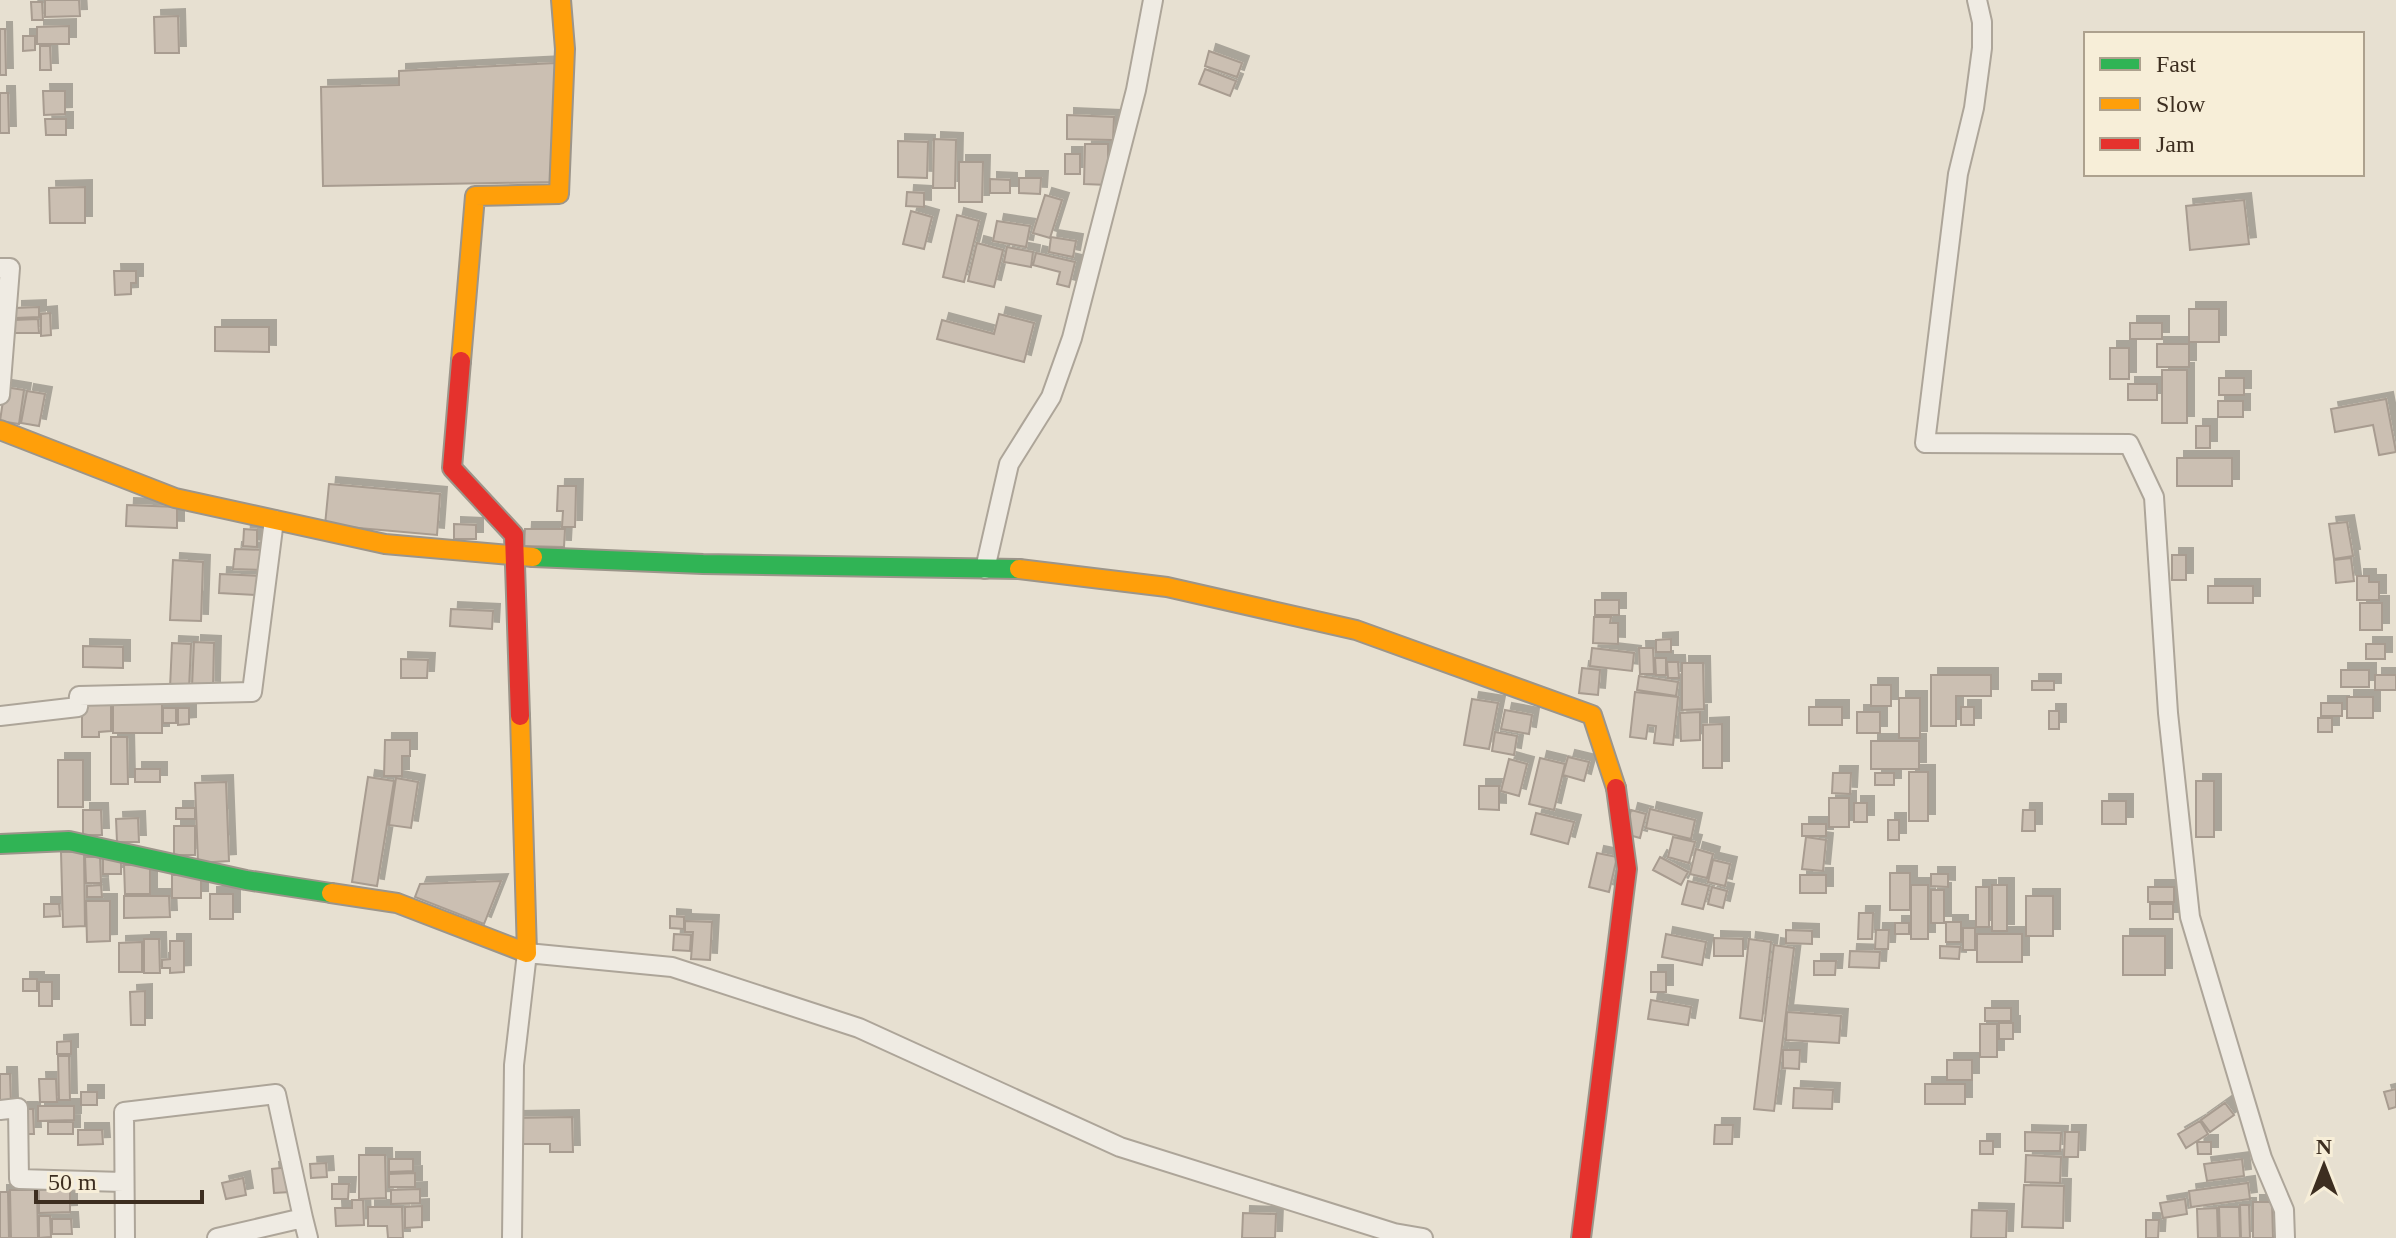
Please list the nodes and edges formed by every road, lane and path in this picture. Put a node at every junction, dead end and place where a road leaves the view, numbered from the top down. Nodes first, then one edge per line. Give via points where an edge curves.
1 (561, 0) edge
2 (1153, 0) edge
3 (1977, 0) edge
4 (0, 268) edge
5 (0, 395) edge
6 (0, 430) edge
7 (274, 520) junction
8 (512, 556) junction
9 (985, 569) junction
10 (0, 716) edge
11 (0, 844) edge
12 (527, 953) junction
13 (0, 1110) edge
14 (123, 1182) junction
15 (303, 1218) junction
16 (125, 1238) edge
17 (217, 1238) edge
18 (308, 1238) edge
19 (512, 1238) edge
20 (1423, 1238) edge
21 (1581, 1238) edge
22 (2285, 1238) edge

1 - 8 street via 565,49 559,194 475,196 452,468 514,535
2 - 9 street via 1136,90 1072,338 1051,397 1009,464
3 - 22 street via 1982,48 1958,174 1925,443 2129,444 2154,497 2168,713 2190,917 2262,1158 2284,1210
4 - 5 street via 10,268
6 - 7 street via 175,498
7 - 8 street via 385,544
7 - 10 street via 252,692 79,696 78,707
8 - 9 street
8 - 12 street
9 - 21 street via 1167,587 1356,630 1592,715 1614,775 1627,869
11 - 12 street via 69,841 246,880 397,903
12 - 19 street via 514,1065
12 - 20 street via 672,967 859,1028 1120,1147
13 - 14 street via 18,1108 19,1179
14 - 15 street via 124,1112 276,1094
14 - 16 street
15 - 17 street
15 - 18 street

